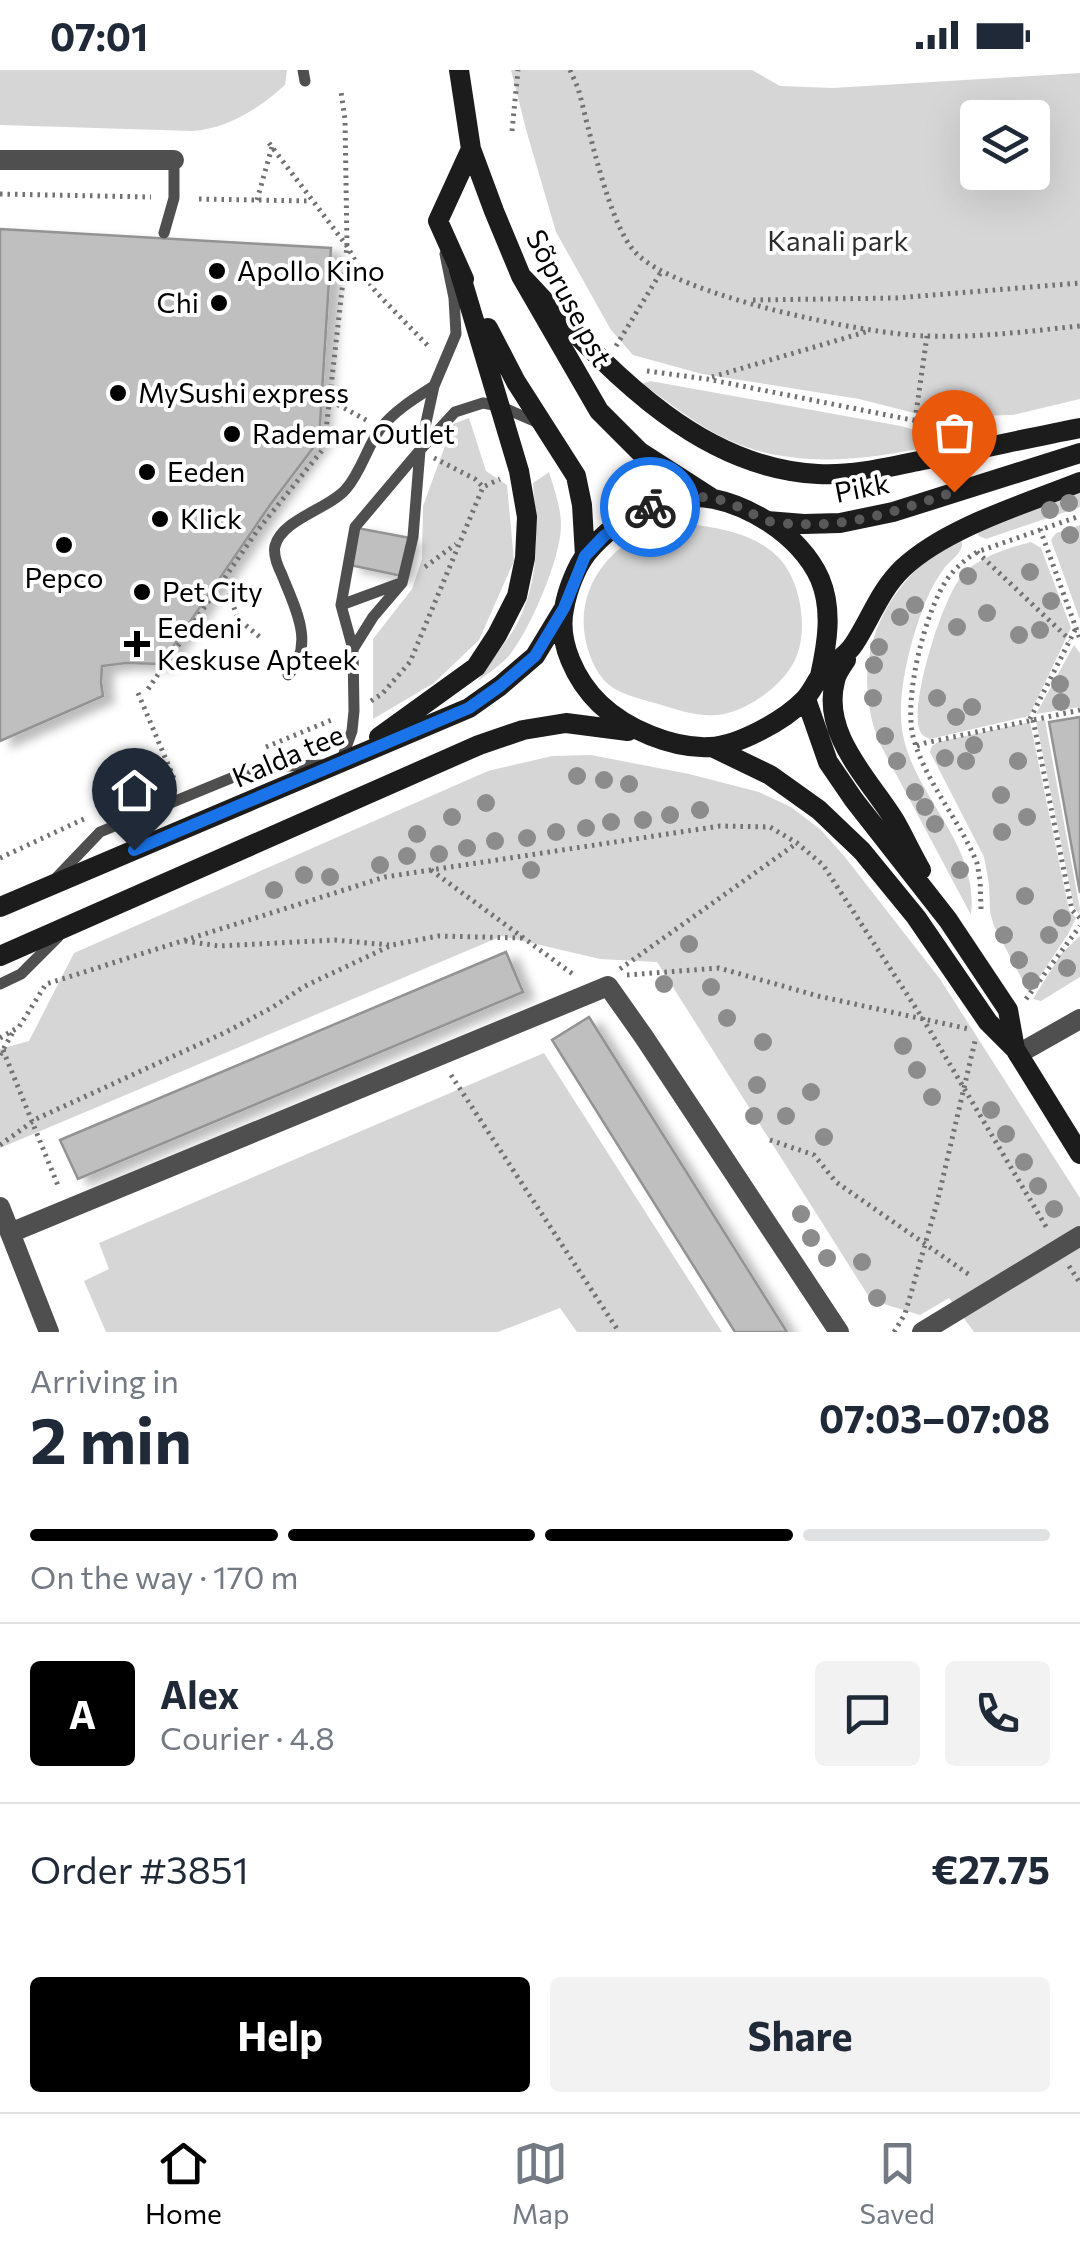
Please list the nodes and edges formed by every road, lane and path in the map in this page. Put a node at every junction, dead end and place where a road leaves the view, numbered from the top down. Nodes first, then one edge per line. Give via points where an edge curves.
1 (459, 70) edge
2 (518, 70) edge
3 (570, 70) edge
4 (341, 92) dead end
5 (512, 131) dead end
6 (471, 149) junction
7 (0, 160) edge
8 (174, 160) joint
9 (0, 194) edge
10 (151, 197) dead end
11 (198, 199) dead end
12 (256, 200) junction
13 (312, 201) junction
14 (438, 220) junction
15 (164, 232) dead end
16 (347, 246) junction
17 (460, 270) junction
18 (661, 272) junction
19 (521, 276) junction
20 (1080, 283) edge
21 (744, 300) junction
22 (1080, 326) edge
23 (872, 330) junction
24 (926, 336) junction
25 (614, 349) dead end
26 (707, 378) junction
27 (434, 386) junction
28 (628, 386) junction
29 (500, 406) junction
30 (915, 420) junction
31 (937, 425) dead end
32 (545, 426) junction
33 (1080, 428) edge
34 (420, 450) junction
35 (1080, 454) edge
36 (519, 470) junction
37 (1080, 482) edge
38 (712, 498) junction
39 (1080, 516) edge
40 (767, 521) junction
41 (1040, 529) junction
42 (460, 542) junction
43 (976, 552) junction
44 (585, 556) junction
45 (224, 578) junction
46 (402, 583) junction
47 (341, 605) junction
48 (564, 608) junction
49 (1076, 628) junction
50 (261, 638) dead end
51 (1080, 638) edge
52 (1070, 640) junction
53 (852, 647) junction
54 (353, 649) junction
55 (288, 674) dead end
56 (820, 676) junction
57 (148, 689) dead end
58 (138, 693) dead end
59 (806, 699) junction
60 (1080, 710) edge
61 (354, 711) junction
62 (1032, 720) junction
63 (645, 734) junction
64 (916, 747) junction
65 (264, 748) dead end
66 (712, 748) junction
67 (339, 764) junction
68 (160, 786) dead end
69 (97, 813) dead end
70 (797, 843) junction
71 (0, 858) edge
72 (431, 870) junction
73 (48, 887) junction
74 (2, 905) edge
75 (981, 909) dead end
76 (1080, 918) edge
77 (948, 920) junction
78 (71, 924) junction
79 (1080, 926) edge
80 (524, 938) junction
81 (184, 940) junction
82 (392, 945) junction
83 (0, 956) edge
84 (580, 980) dead end
85 (0, 984) edge
86 (1024, 1001) dead end
87 (1080, 1019) edge
88 (923, 1020) junction
89 (978, 1028) dead end
90 (15, 1030) junction
91 (0, 1038) edge
92 (2, 1052) edge
93 (1016, 1052) junction
94 (438, 1056) junction
95 (964, 1089) junction
96 (32, 1122) junction
97 (770, 1140) dead end
98 (0, 1144) edge
99 (1080, 1154) edge
100 (0, 1208) edge
101 (67, 1210) junction
102 (10, 1233) junction
103 (1080, 1236) edge
104 (926, 1242) junction
105 (1059, 1248) junction
106 (1080, 1282) edge
107 (987, 1292) junction
108 (955, 1324) edge
109 (49, 1332) edge
110 (618, 1332) edge
111 (838, 1332) edge
112 (894, 1332) edge
113 (922, 1332) edge

1 - 6 street, Sõpruse pst
2 - 5 path
3 - 18 path via 619,230
4 - 16 path
6 - 14 street
6 - 19 street, Sõpruse pst
7 - 8 street
8 - 15 lane via 174,198
9 - 10 path
11 - 12 path
12 - 13 path
12 - 13 path via 270,145
13 - 16 path
14 - 17 street
14 - 27 lane via 456,334
16 - 45 path via 324,448
17 - 29 street
17 - 32 street
18 - 21 path
18 - 25 path
19 - 28 street
19 - 38 street, Sõpruse pst via 599,411 640,452
20 - 21 path via 896,298
21 - 23 path
22 - 24 path
23 - 24 path
23 - 26 path
24 - 30 path
26 - 28 path via 640,371
26 - 30 path
27 - 34 lane
27 - 55 lane via 381,429 345,491 282,532 274,548 303,647
28 - 33 street via 732,454 818,474 860,472
29 - 32 lane
29 - 34 lane via 483,403 455,412
29 - 36 street
30 - 31 path
32 - 44 street via 576,476
34 - 46 lane via 414,537
34 - 47 lane via 354,527
35 - 40 street, Pikk via 893,512 840,523
36 - 42 path via 483,487
36 - 67 street via 526,558 497,635 476,667
37 - 53 street via 924,552 880,595
38 - 40 street
38 - 44 street via 653,505
39 - 41 path
40 - 56 street via 809,559 820,580 828,640
41 - 43 path
41 - 49 path
42 - 46 path
42 - 61 path via 410,662 382,694
43 - 52 path
43 - 64 path via 948,578 929,618 911,698
44 - 48 street
45 - 50 path via 238,619
45 - 57 path
46 - 47 lane
46 - 54 lane
47 - 54 lane
48 - 63 street via 562,628 582,685 614,718
48 - 67 street, Kalda tee via 535,656 469,708
49 - 51 path
49 - 52 path
52 - 62 path
53 - 56 street
53 - 77 street via 835,680 834,714 846,748 894,819
54 - 61 lane
56 - 59 street
58 - 68 path via 176,781
59 - 66 street via 780,720
59 - 77 street via 828,762
60 - 62 path
61 - 65 path
61 - 67 lane
62 - 64 path
62 - 76 path via 1072,910
63 - 66 street
63 - 78 street via 566,723 523,730
64 - 75 path via 974,856
66 - 93 street via 770,775 862,851
67 - 73 street, Kalda tee
67 - 73 lane via 258,767 100,832
69 - 71 path
70 - 72 path via 770,827 720,826
70 - 88 path via 823,865
70 - 88 path via 610,976 719,968
72 - 80 path
72 - 81 path via 385,877
73 - 74 street, Kalda tee
77 - 93 street via 1008,1010
78 - 83 street
78 - 85 lane via 21,974
79 - 86 path
80 - 82 path via 438,936
80 - 84 path
81 - 82 path via 219,946 335,940
81 - 90 path via 46,984
82 - 96 path
87 - 93 street
88 - 95 path
89 - 95 path
90 - 91 path
90 - 92 path
92 - 96 path
93 - 99 street
94 - 101 street
94 - 110 path
94 - 111 street via 608,986
95 - 104 path
95 - 105 path
96 - 98 path
96 - 101 path
97 - 104 path via 814,1155 836,1182
100 - 102 street
101 - 102 street
102 - 109 street
103 - 105 street
104 - 107 path
104 - 112 path
105 - 106 path
105 - 107 street
107 - 108 street
108 - 113 street

